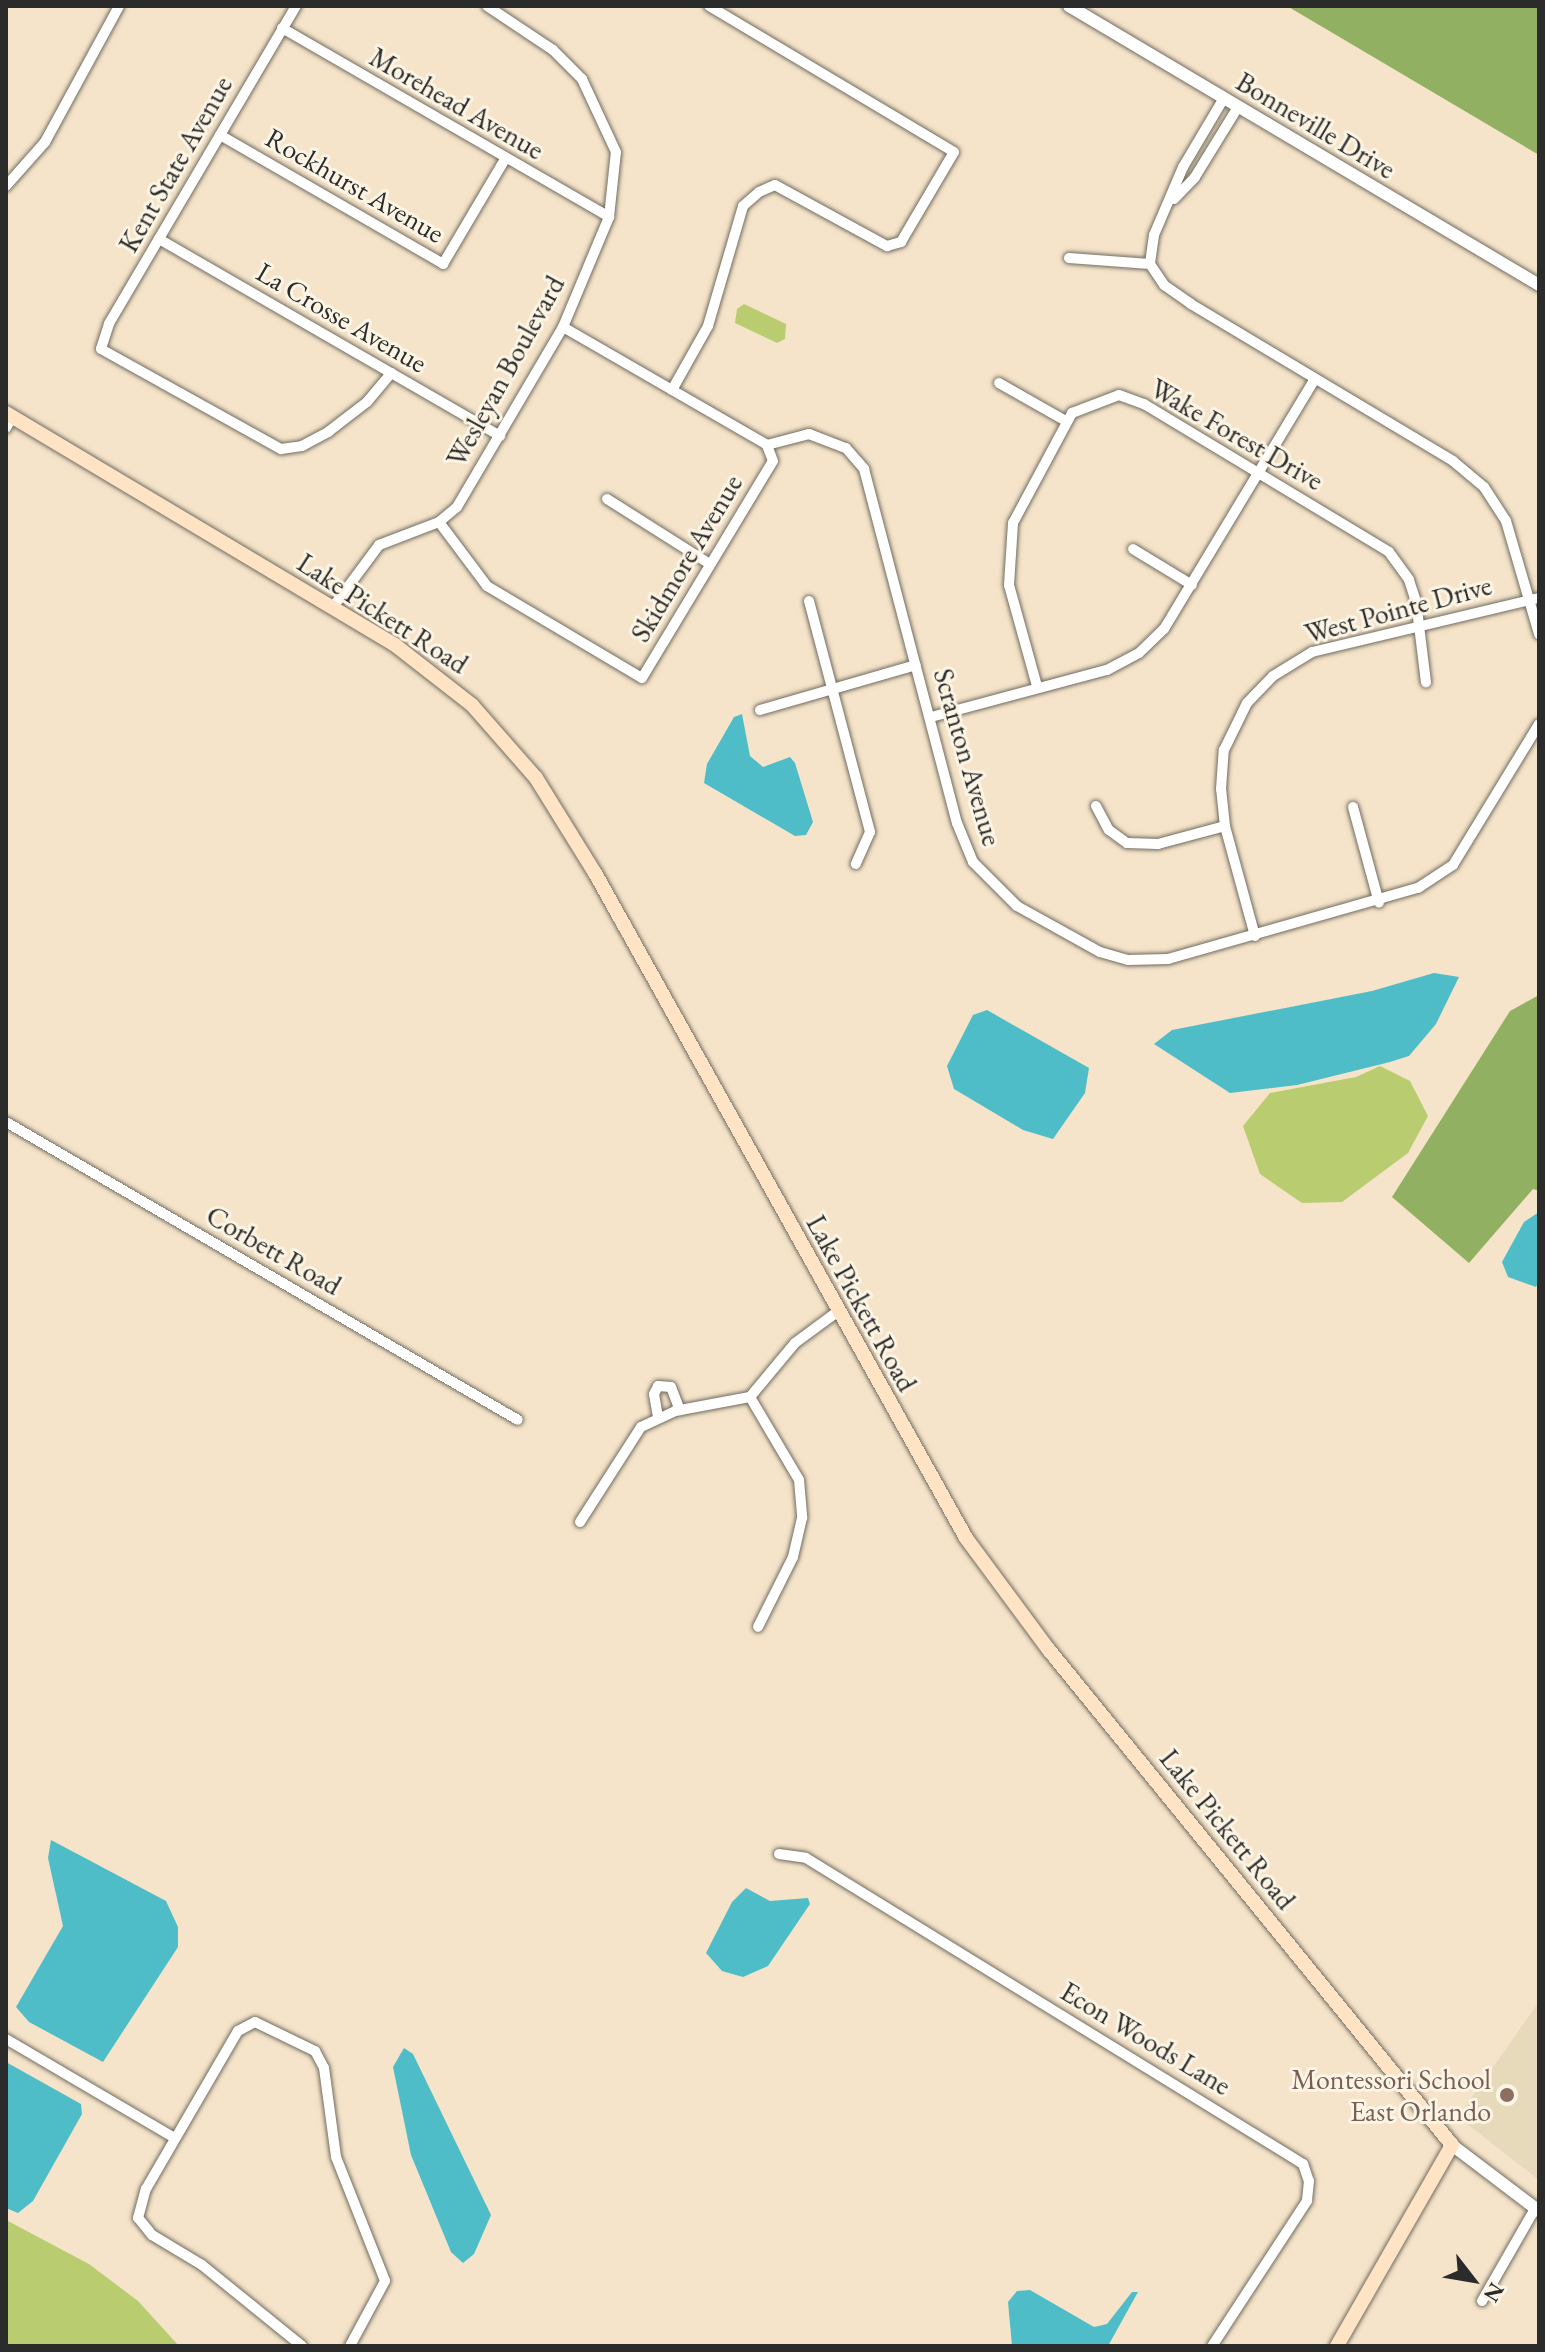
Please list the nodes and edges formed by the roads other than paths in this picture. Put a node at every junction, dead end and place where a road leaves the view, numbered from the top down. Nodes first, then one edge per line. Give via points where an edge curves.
1 (119, 6) edge
2 (296, 6) edge
3 (487, 6) edge
4 (709, 6) edge
5 (1069, 6) edge
6 (282, 28) junction
7 (1224, 98) junction
8 (1238, 107) junction
9 (220, 135) junction
10 (505, 159) junction
11 (6, 186) edge
12 (1170, 203) junction
13 (609, 217) junction
14 (159, 239) junction
15 (1069, 258) dead end
16 (1150, 264) junction
17 (1539, 285) edge
18 (563, 327) junction
19 (391, 373) junction
20 (1314, 380) junction
21 (999, 383) dead end
22 (672, 390) junction
23 (8, 419) edge
24 (1066, 421) junction
25 (500, 436) junction
26 (767, 445) junction
27 (1258, 474) junction
28 (607, 499) dead end
29 (439, 522) junction
30 (1133, 549) dead end
31 (710, 564) junction
32 (1192, 585) junction
33 (1535, 599) edge
34 (809, 601) dead end
35 (333, 607) junction
36 (1422, 627) junction
37 (1539, 634) edge
38 (916, 665) junction
39 (1426, 682) dead end
40 (1037, 686) junction
41 (832, 689) junction
42 (760, 710) dead end
43 (931, 717) junction
44 (1539, 724) edge
45 (1096, 806) dead end
46 (1353, 807) dead end
47 (1225, 826) junction
48 (856, 864) dead end
49 (1379, 903) junction
50 (1255, 936) junction
51 (6, 1122) edge
52 (837, 1312) junction
53 (750, 1397) junction
54 (680, 1410) junction
55 (658, 1417) junction
56 (518, 1420) dead end
57 (580, 1522) dead end
58 (758, 1627) dead end
59 (779, 1854) dead end
60 (6, 2039) edge
61 (175, 2138) junction
62 (1452, 2145) junction
63 (1537, 2210) edge
64 (1482, 2301) dead end
65 (302, 2346) edge
66 (350, 2346) edge
67 (1212, 2346) edge
68 (1337, 2346) edge

1 - 11 street via 45,142
2 - 6 street, Kent State Avenue
3 - 13 street, Wesleyan Boulevard via 553,50 582,79 616,152
4 - 22 street via 954,152 901,242 887,246 775,185 759,192 743,206 708,326
5 - 7 street, Bonneville Drive
6 - 9 street, Kent State Avenue
6 - 10 street, Morehead Avenue
7 - 8 street, Bonneville Drive
7 - 12 street via 1183,167
8 - 12 street via 1195,177
8 - 17 street, Bonneville Drive
9 - 10 street, Rockhurst Avenue via 443,264
9 - 14 street, Kent State Avenue
10 - 13 street, Morehead Avenue
12 - 16 street via 1154,235
13 - 18 street, Wesleyan Boulevard
14 - 19 street, La Crosse Avenue
14 - 19 street, Kent State Avenue via 109,324 101,349 281,449 302,446 328,432 367,402
15 - 16 street
16 - 20 street via 1164,285 1182,298
18 - 22 street
18 - 25 street, Wesleyan Boulevard
19 - 25 street, La Crosse Avenue
20 - 27 street
20 - 33 street via 1453,461 1484,487 1506,521
21 - 24 street
22 - 26 street
23 - 35 main road, Lake Pickett Road
24 - 27 street, Wake Forest Drive via 1097,399 1119,395 1144,404
24 - 40 street, Wake Forest Drive via 1013,523 1007,551 1009,585
25 - 29 street, Wesleyan Boulevard via 457,507
26 - 31 street, Skidmore Avenue via 773,461
26 - 38 street, Scranton Avenue via 809,434 846,448 864,469
27 - 32 street
27 - 36 street, Wake Forest Drive via 1389,552 1409,580
28 - 31 street
29 - 31 street, Skidmore Avenue via 487,586 642,678
29 - 35 street, Wesleyan Boulevard via 379,545
30 - 32 street
32 - 40 street via 1164,629 1139,653 1107,670
33 - 36 street, West Pointe Drive
33 - 37 street
34 - 41 street
35 - 52 main road, Lake Pickett Road via 437,675 489,722 536,778 590,863
36 - 39 street, Wake Forest Drive
36 - 47 street, West Pointe Drive via 1312,652 1273,676 1247,703 1224,750
38 - 41 street
38 - 43 street, Scranton Avenue
40 - 43 street
41 - 42 street
41 - 48 street via 870,832
43 - 50 street, Scranton Avenue via 957,823 973,862 1017,906 1071,939 1128,960 1168,959
44 - 49 street, Scranton Avenue via 1453,865 1418,888
45 - 47 street via 1109,830 1127,843 1158,844
46 - 49 street
47 - 50 street, West Pointe Drive
49 - 50 street, Scranton Avenue
51 - 56 street, Corbett Road
52 - 53 street via 795,1343
52 - 62 main road, Lake Pickett Road via 942,1499 1009,1598
53 - 54 street
53 - 58 street via 799,1480 802,1518 793,1557
54 - 55 street
54 - 55 street via 671,1387 658,1386
55 - 57 street via 636,1433
59 - 67 street, Econ Woods Lane via 806,1858 1303,2164 1309,2181 1307,2201
60 - 61 street
61 - 65 street via 140,2201 141,2224 202,2265
61 - 66 street via 238,2031 249,2023 268,2024 321,2058 336,2157 383,2270 381,2295
62 - 63 street
62 - 68 main road
63 - 64 street

